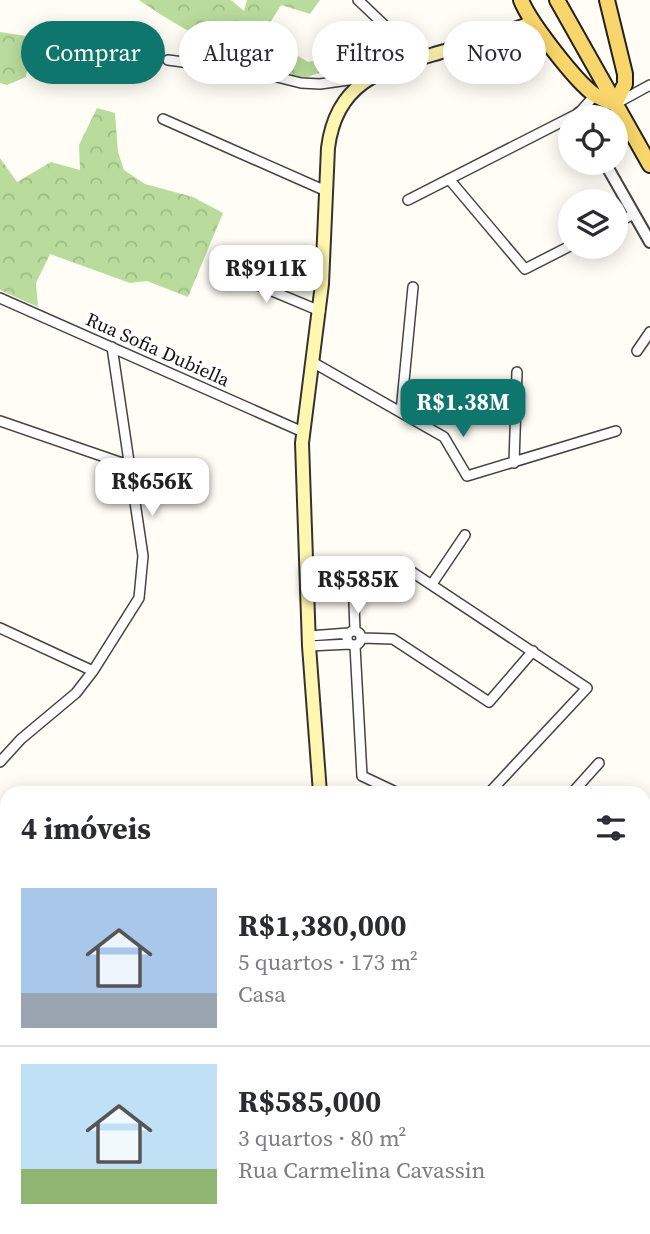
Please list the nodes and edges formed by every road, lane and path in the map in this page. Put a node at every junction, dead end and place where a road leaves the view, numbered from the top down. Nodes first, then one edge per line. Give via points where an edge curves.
1 (358, 0) edge
2 (521, 0) edge
3 (557, 0) edge
4 (607, 0) edge
5 (380, 21) edge
6 (530, 21) edge
7 (546, 40) edge
8 (168, 60) dead end
9 (312, 82) edge
10 (362, 84) edge
11 (650, 85) edge
12 (595, 95) junction
13 (615, 104) junction
14 (588, 105) edge
15 (163, 119) dead end
16 (558, 126) edge
17 (650, 164) edge
18 (611, 175) edge
19 (449, 179) junction
20 (326, 191) junction
21 (408, 200) dead end
22 (632, 215) junction
23 (628, 217) edge
24 (650, 242) edge
25 (558, 252) edge
26 (224, 271) dead end
27 (413, 287) dead end
28 (0, 298) edge
29 (320, 311) junction
30 (649, 335) edge
31 (112, 347) junction
32 (637, 351) dead end
33 (314, 363) junction
34 (517, 372) dead end
35 (401, 412) junction
36 (0, 421) edge
37 (616, 431) dead end
38 (303, 432) junction
39 (514, 463) junction
40 (128, 465) junction
41 (465, 535) dead end
42 (432, 584) junction
43 (0, 628) edge
44 (354, 638) junction
45 (309, 641) junction
46 (533, 651) junction
47 (93, 671) junction
48 (0, 762) edge
49 (599, 763) dead end
50 (319, 786) edge
51 (383, 786) edge
52 (496, 786) edge
53 (578, 786) edge

1 - 5 street
2 - 6 main road
3 - 13 main road
4 - 13 main road via 625,74
7 - 12 main road
8 - 9 street
10 - 20 main road via 333,122
11 - 13 street
12 - 13 main road
12 - 14 street
13 - 17 main road
15 - 20 street
16 - 19 street
18 - 22 street
19 - 21 street
19 - 25 street via 525,269
20 - 29 main road
22 - 23 street
22 - 24 street
26 - 29 street
27 - 35 street
28 - 31 street, Rua Sofia Dubiella
29 - 33 main road
30 - 32 street
31 - 38 street, Rua Sofia Dubiella
31 - 40 street
33 - 35 street
33 - 38 main road
34 - 39 street
35 - 39 street via 444,437 467,476
36 - 40 street
37 - 39 street
38 - 45 main road
40 - 47 street via 143,556 142,585 134,607
41 - 42 street
42 - 44 street via 408,571 352,576
42 - 46 street
43 - 47 street
44 - 45 street
44 - 46 street via 393,639 489,702
44 - 51 street via 362,776
45 - 50 main road
46 - 52 street via 587,688
47 - 48 street via 76,693 20,738
49 - 53 street

